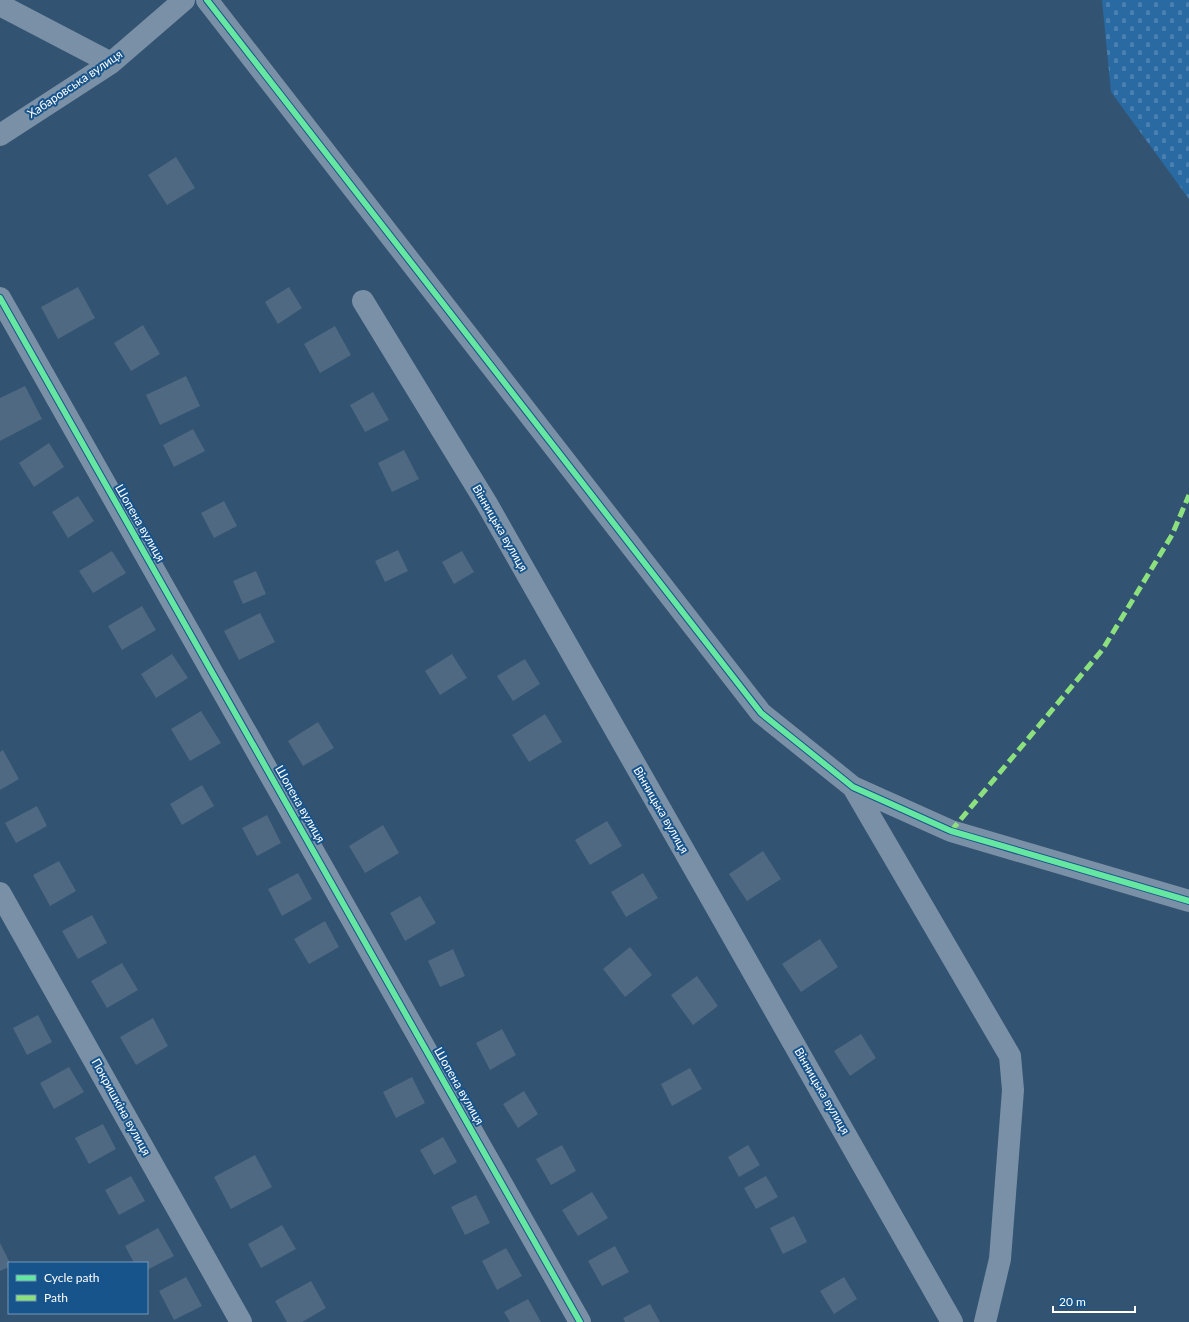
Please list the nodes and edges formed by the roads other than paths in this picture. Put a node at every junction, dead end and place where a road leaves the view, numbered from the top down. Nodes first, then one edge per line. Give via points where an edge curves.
1 (184, 0) edge
2 (207, 0) edge
3 (0, 5) edge
4 (111, 63) junction
5 (0, 135) edge
6 (0, 298) edge
7 (363, 301) dead end
8 (853, 787) junction
9 (0, 893) edge
10 (1189, 900) edge
11 (242, 1322) edge
12 (580, 1322) edge
13 (952, 1322) edge
14 (985, 1322) edge

1 - 4 street, Хабаровська вулиця
2 - 8 street via 761,712
3 - 4 street
4 - 5 street, Хабаровська вулиця
6 - 12 street, Шопена вулиця
7 - 13 street, Вінницька вулиця via 487,504
8 - 10 street via 951,831
8 - 14 street via 1010,1056 1013,1090 1000,1259
9 - 11 street, Покришкіна вулиця

